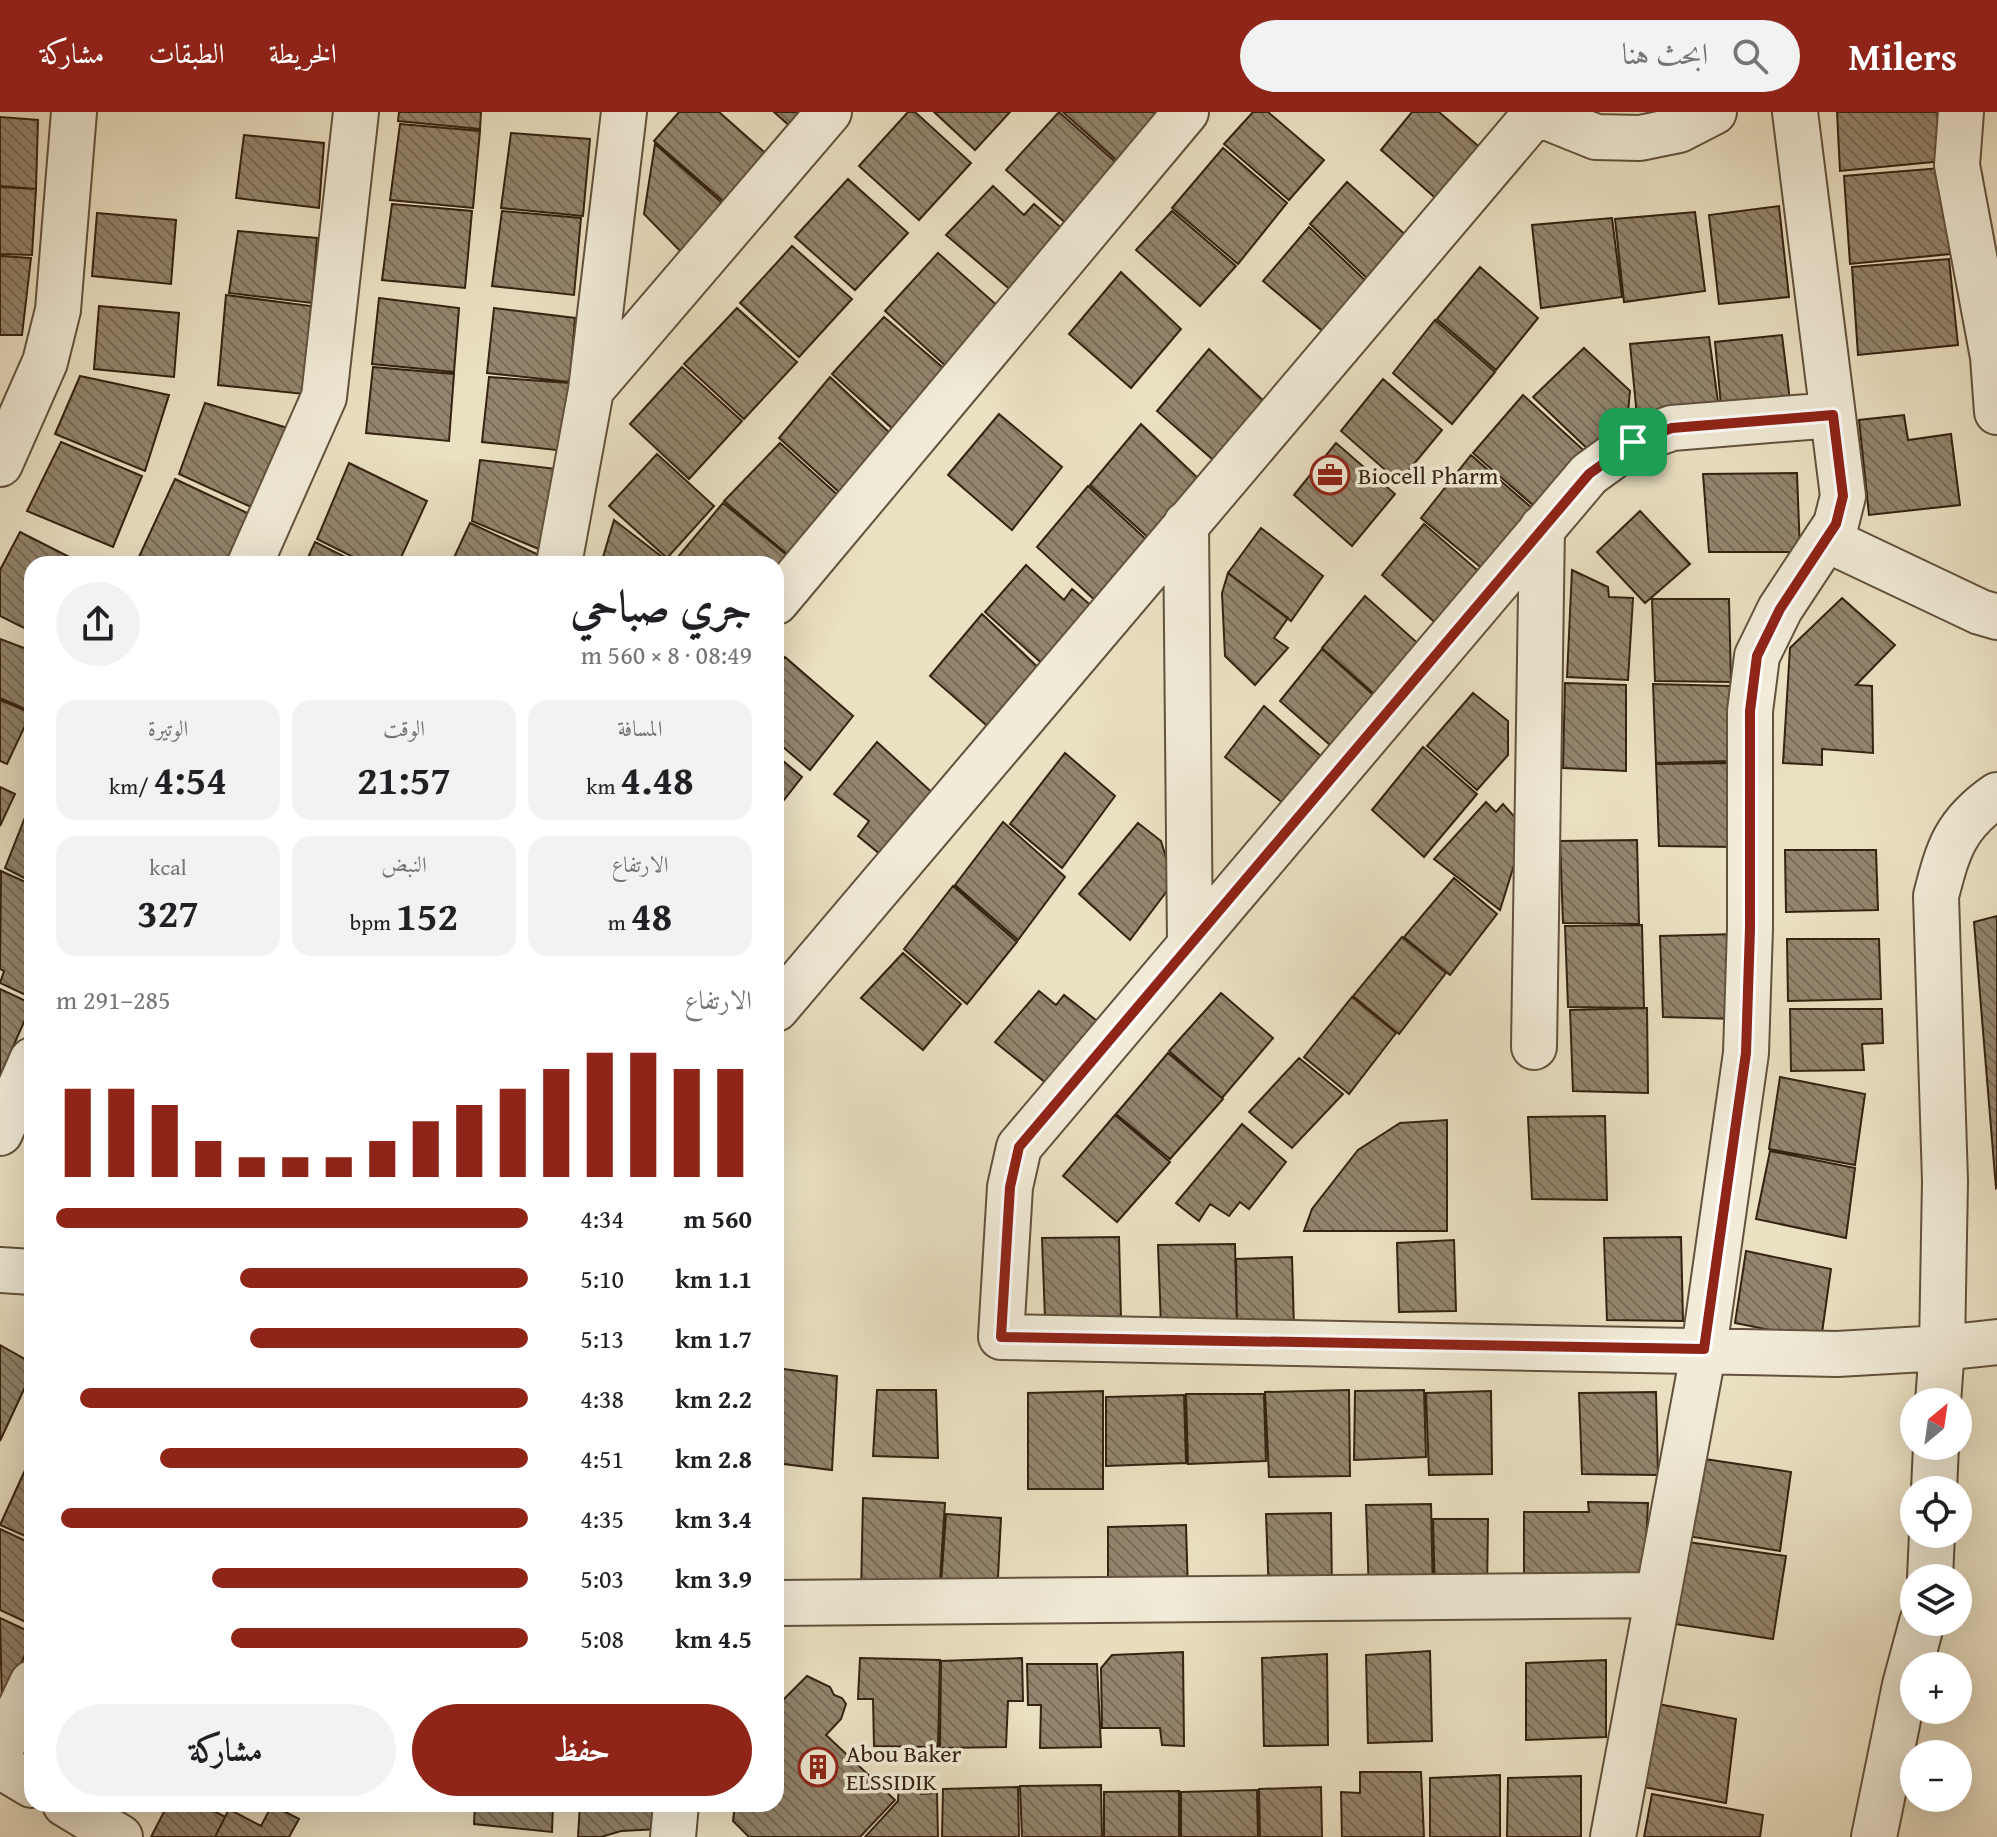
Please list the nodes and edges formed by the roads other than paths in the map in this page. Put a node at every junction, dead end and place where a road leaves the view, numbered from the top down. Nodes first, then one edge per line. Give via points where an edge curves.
1 (74, 112) edge
2 (356, 112) edge
3 (624, 112) edge
4 (829, 112) edge
5 (1186, 112) edge
6 (1535, 112) edge
7 (1714, 112) edge
8 (1795, 112) edge
9 (1961, 112) edge
10 (591, 390) junction
11 (1997, 412) edge
12 (1833, 415) junction
13 (0, 464) edge
14 (1186, 524) junction
15 (1542, 528) junction
16 (1826, 539) junction
17 (254, 556) edge
18 (560, 556) edge
19 (784, 592) edge
20 (1997, 617) edge
21 (1997, 795) edge
22 (1190, 943) junction
23 (784, 1000) edge
24 (1534, 1047) dead end
25 (24, 1078) edge
26 (0, 1133) edge
27 (0, 1270) edge
28 (24, 1272) edge
29 (1997, 1342) edge
30 (1942, 1348) junction
31 (1704, 1349) junction
32 (1939, 1388) edge
33 (1657, 1595) junction
34 (784, 1603) edge
35 (1918, 1636) edge
36 (24, 1700) edge
37 (0, 1751) edge
38 (0, 1766) edge
39 (24, 1780) edge
40 (78, 1812) edge
41 (675, 1812) edge
42 (120, 1837) edge
43 (673, 1837) edge
44 (1613, 1837) edge
45 (1874, 1837) edge

1 - 13 street via 58,310 45,362
2 - 17 street via 324,397
3 - 10 street
4 - 10 street
5 - 19 street
6 - 7 street via 1596,137 1640,138 1679,130
6 - 14 street
8 - 12 street
9 - 11 street via 1957,165 1993,357
10 - 18 street
12 - 15 street via 1672,428 1633,442 1589,474
12 - 16 street via 1843,496
14 - 22 street
14 - 23 street
15 - 22 street
15 - 24 street
16 - 20 street
16 - 31 street via 1780,609 1757,656 1750,711 1746,1053
21 - 30 street via 1960,828 1936,896 1945,1181
22 - 31 street via 1019,1147 1010,1187 1001,1337
25 - 26 street
27 - 28 street
29 - 30 street
30 - 31 street via 1837,1354
30 - 32 street
31 - 33 street
33 - 34 street
33 - 44 street
35 - 45 street
36 - 37 street
38 - 39 street
40 - 42 street
41 - 43 street

